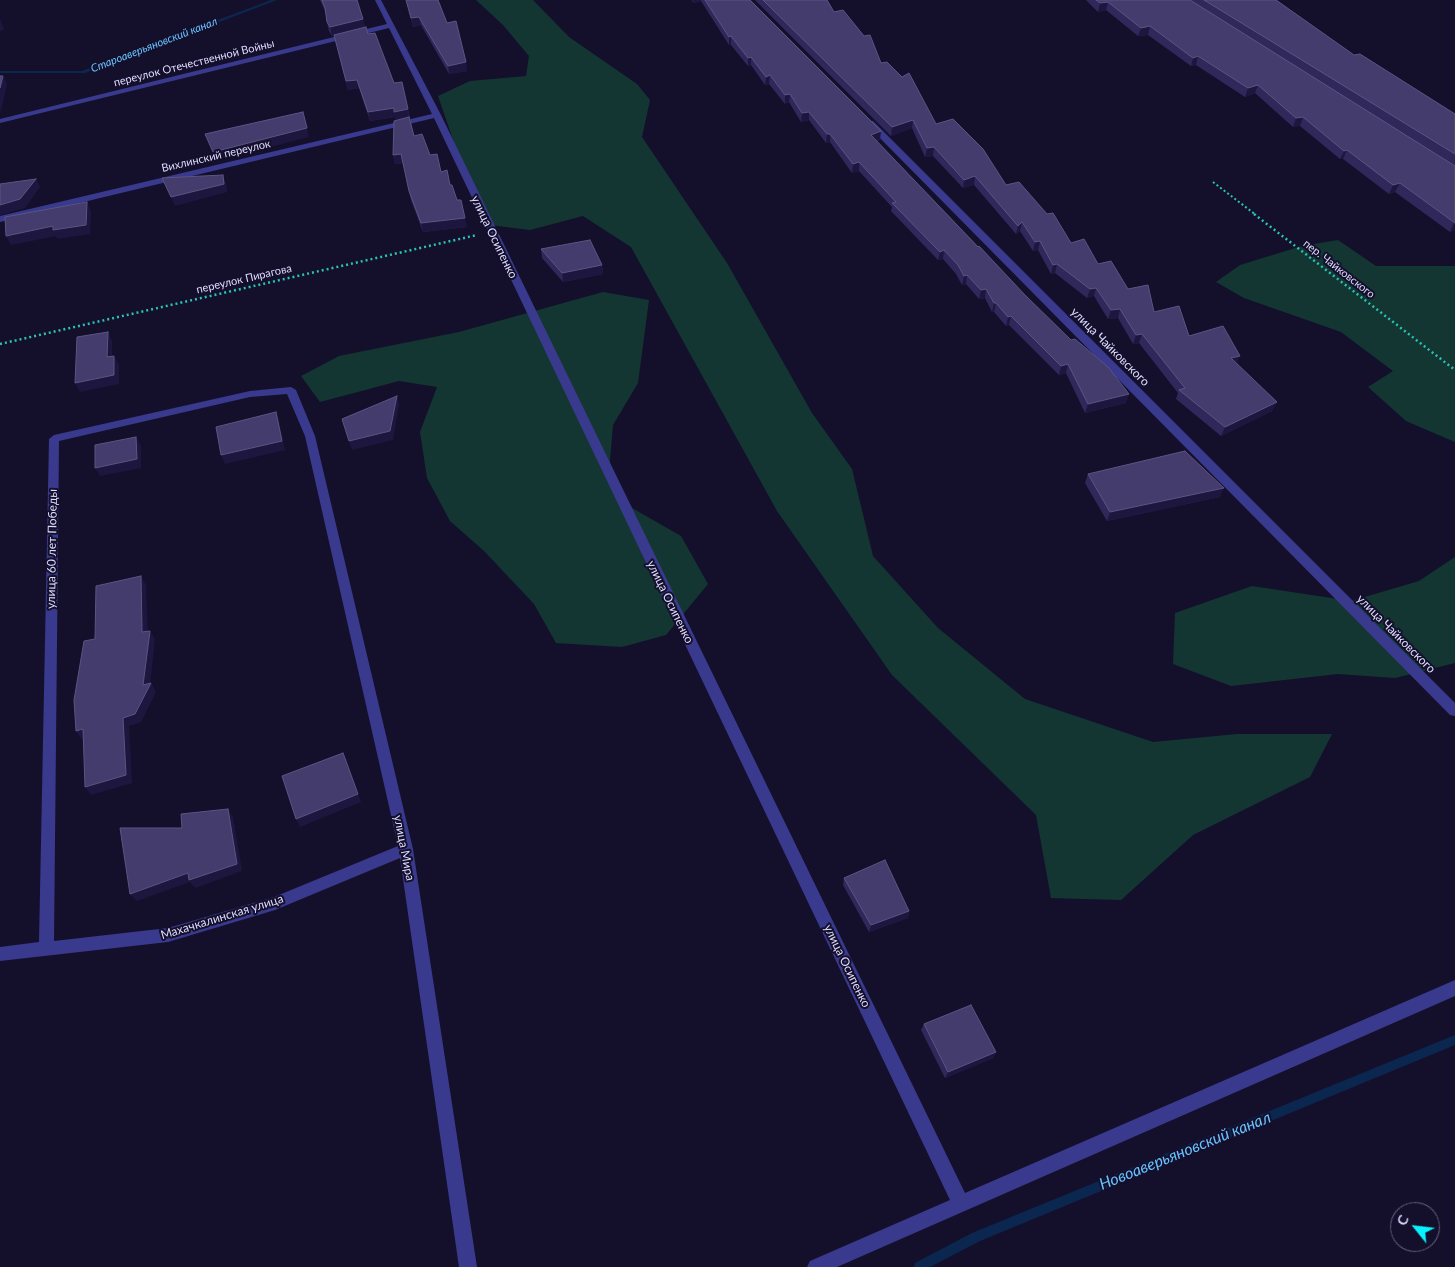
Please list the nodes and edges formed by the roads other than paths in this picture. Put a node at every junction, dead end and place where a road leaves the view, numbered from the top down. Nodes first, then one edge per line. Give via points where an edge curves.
1 (378, 0) edge
2 (392, 25) junction
3 (860, 113) edge
4 (437, 114) junction
5 (0, 122) edge
6 (0, 219) edge
7 (310, 436) joint
8 (1455, 711) edge
9 (406, 849) junction
10 (46, 949) junction
11 (0, 954) edge
12 (1455, 988) edge
13 (961, 1204) junction
14 (468, 1267) edge
15 (816, 1267) edge

1 - 2 street, улица Осипенко
2 - 4 street, улица Осипенко
2 - 5 street, переулок Отечественной Войны
3 - 8 street, улица Чайковского
4 - 6 street, Вихлинский переулок
4 - 13 street, улица Осипенко
7 - 9 street, улица Мира
7 - 10 street, улица 60 лет Победы via 291,390 250,394 54,439
9 - 10 street, Махачкалинская улица via 275,903 168,936
9 - 14 street, улица Мира
10 - 11 street, Махачкалинская улица
12 - 13 street
13 - 15 street

